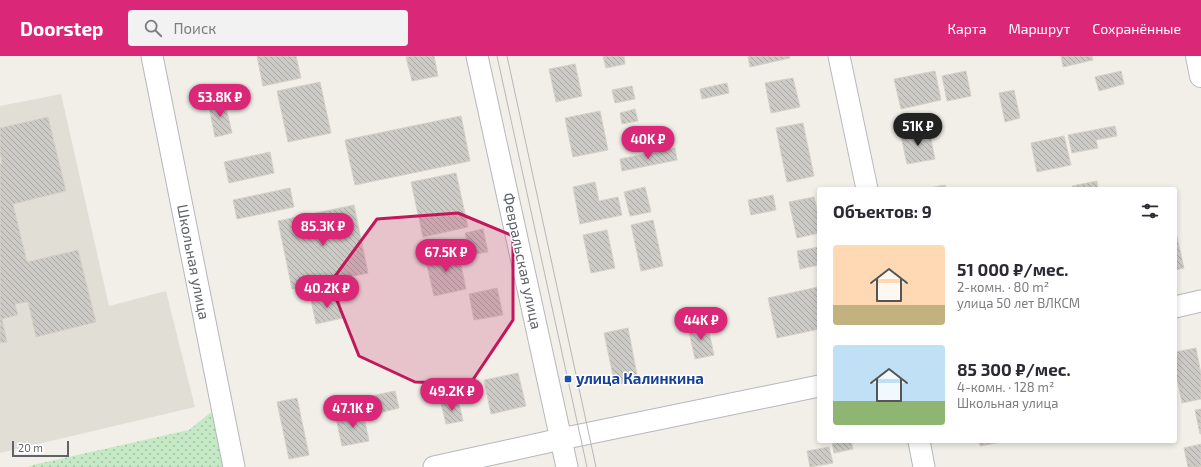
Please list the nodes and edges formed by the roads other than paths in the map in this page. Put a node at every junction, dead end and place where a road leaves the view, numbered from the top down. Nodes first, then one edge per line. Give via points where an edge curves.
1 (152, 56) edge
2 (477, 56) edge
3 (839, 56) edge
4 (1197, 56) edge
5 (1201, 76) edge
6 (867, 187) edge
7 (1201, 301) edge
8 (1177, 307) edge
9 (817, 386) edge
10 (561, 439) junction
11 (919, 443) edge
12 (234, 467) edge
13 (434, 467) edge
14 (567, 467) edge
15 (924, 467) edge

1 - 12 street, Школьная улица
2 - 10 street, Февральская улица
3 - 6 street
4 - 5 street
7 - 8 street
9 - 10 street
10 - 13 street
10 - 14 street, Февральская улица
11 - 15 street

